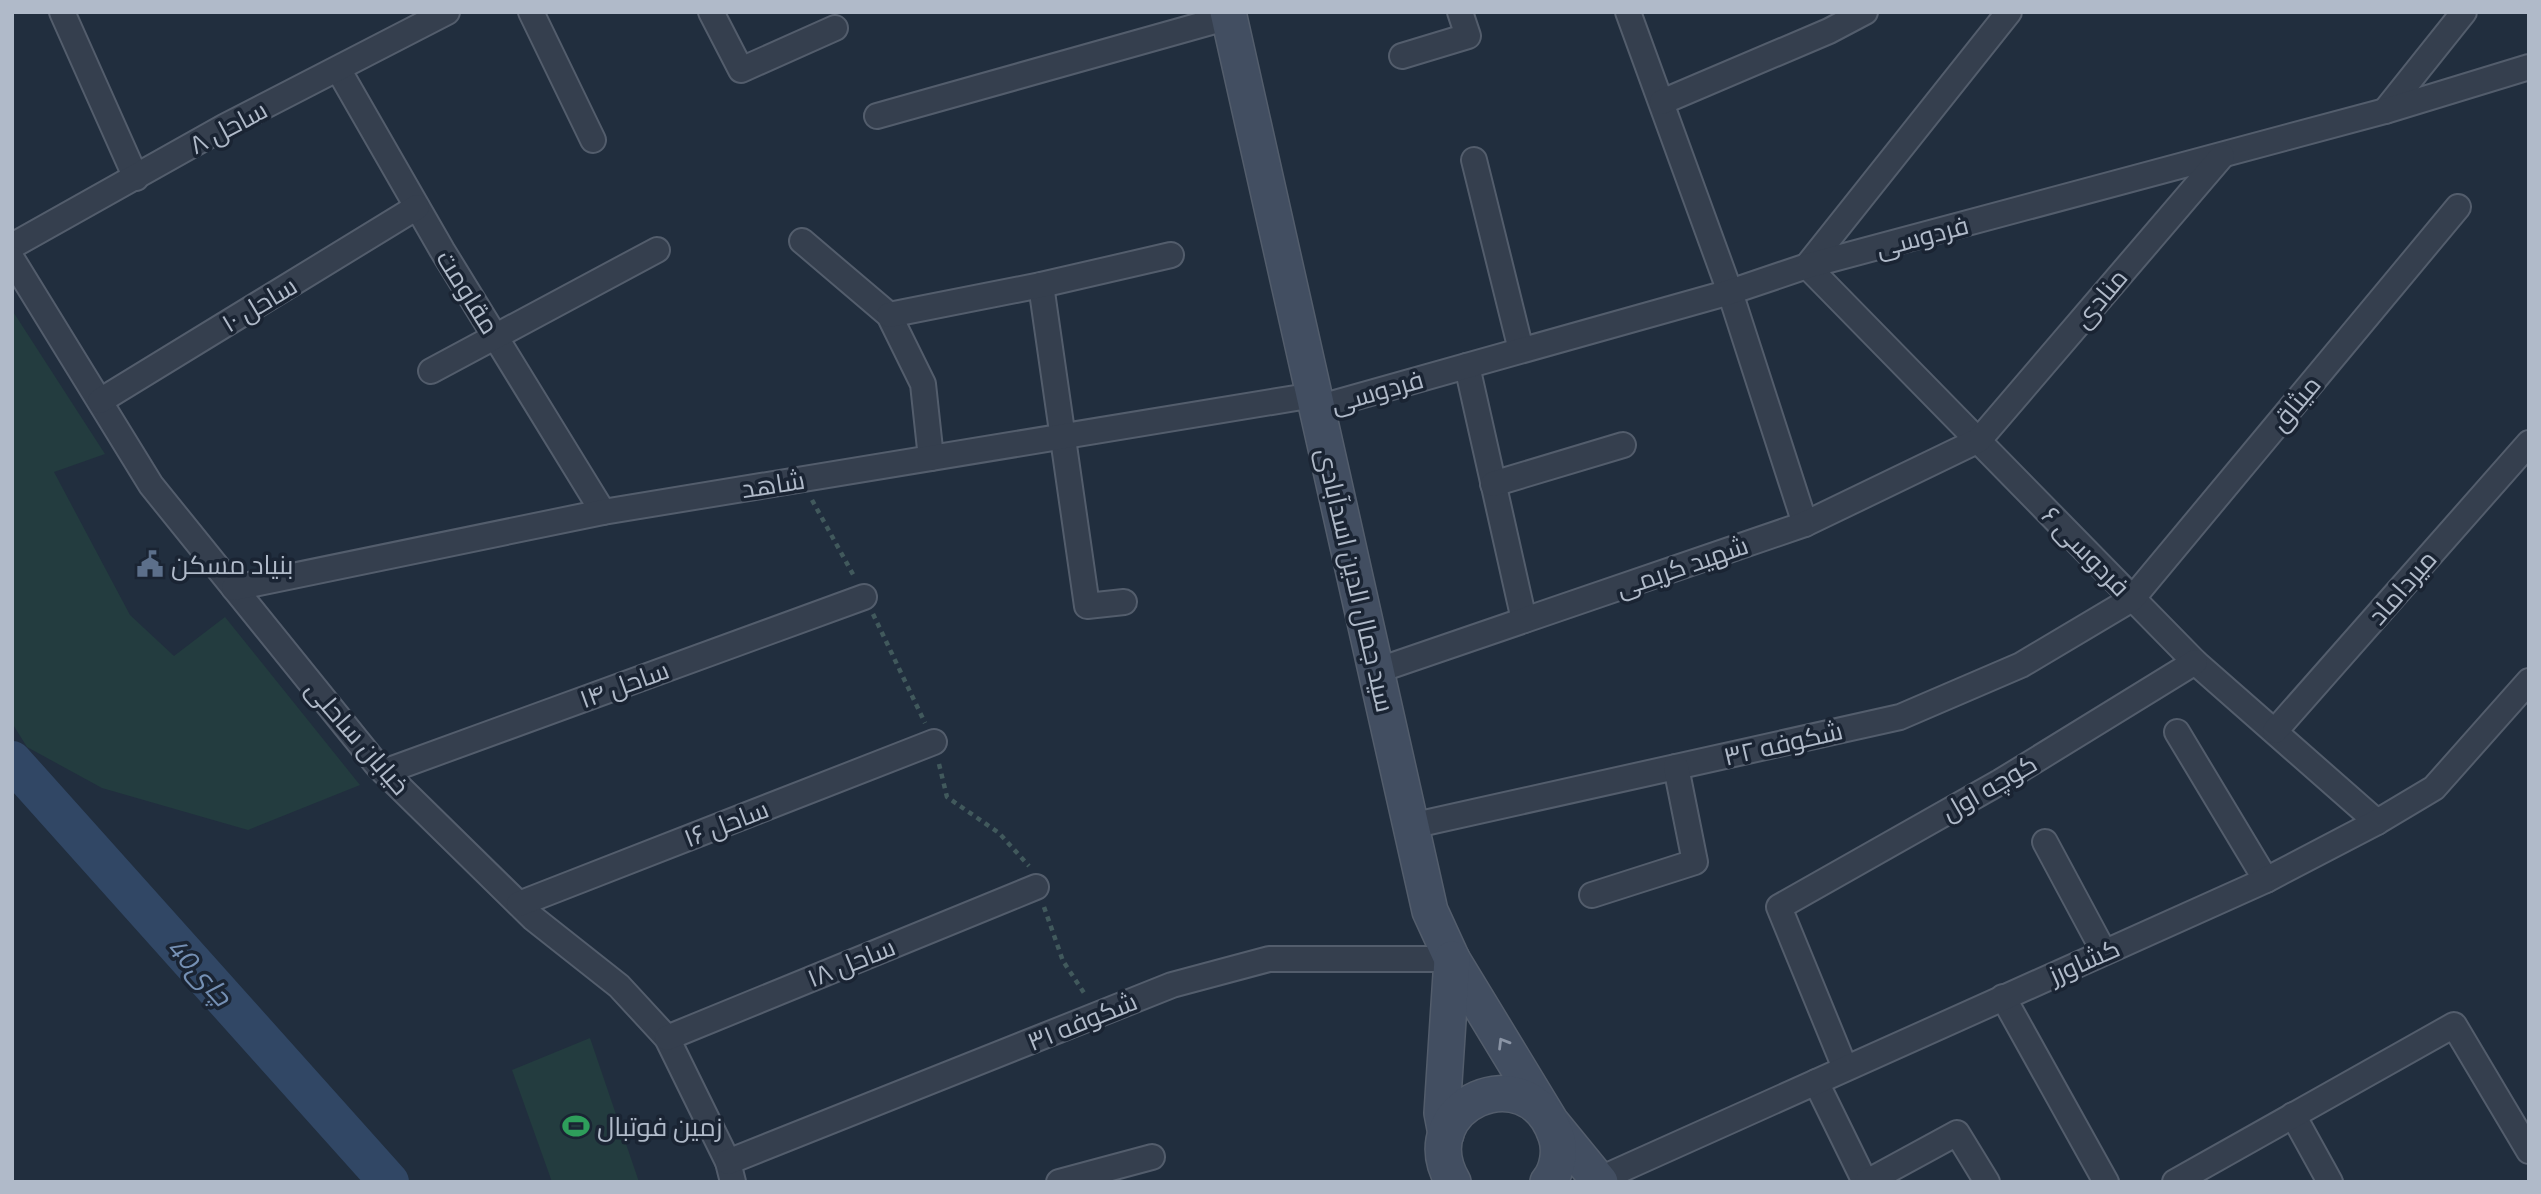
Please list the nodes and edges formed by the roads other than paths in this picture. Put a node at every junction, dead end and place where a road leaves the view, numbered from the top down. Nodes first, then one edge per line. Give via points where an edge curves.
1 (62, 12) edge
2 (447, 12) edge
3 (531, 12) edge
4 (711, 12) edge
5 (1460, 12) edge
6 (1628, 12) edge
7 (1865, 12) edge
8 (2009, 12) edge
9 (2464, 12) edge
10 (1229, 14) edge
11 (835, 28) dead end
12 (1402, 56) dead end
13 (2529, 67) edge
14 (338, 69) junction
15 (1662, 102) junction
16 (2385, 111) junction
17 (877, 116) dead end
18 (593, 139) dead end
19 (2222, 156) junction
20 (1474, 160) dead end
21 (136, 178) junction
22 (417, 207) junction
23 (2458, 207) dead end
24 (802, 241) dead end
25 (12, 246) edge
26 (657, 250) dead end
27 (1171, 255) dead end
28 (12, 259) edge
29 (1807, 266) junction
30 (1041, 285) junction
31 (1730, 292) junction
32 (889, 315) junction
33 (495, 336) junction
34 (1521, 350) junction
35 (1466, 366) junction
36 (431, 371) dead end
37 (100, 401) junction
38 (1316, 402) junction
39 (1064, 436) junction
40 (1979, 440) junction
41 (2529, 443) edge
42 (1623, 445) dead end
43 (931, 458) junction
44 (1493, 484) junction
45 (603, 512) junction
46 (1805, 524) junction
47 (234, 588) junction
48 (864, 597) dead end
49 (2132, 599) junction
50 (1124, 602) dead end
51 (1524, 620) junction
52 (2195, 662) junction
53 (1376, 671) junction
54 (2529, 681) edge
55 (2274, 732) junction
56 (2177, 733) dead end
57 (934, 743) dead end
58 (1676, 767) junction
59 (384, 772) junction
60 (2376, 822) junction
61 (1411, 826) junction
62 (2045, 842) dead end
63 (2266, 880) junction
64 (1036, 887) dead end
65 (1592, 895) dead end
66 (519, 904) junction
67 (2105, 952) junction
68 (1452, 960) junction
69 (2003, 998) junction
70 (667, 1038) junction
71 (1846, 1068) junction
72 (1816, 1082) junction
73 (2293, 1115) junction
74 (1551, 1122) junction
75 (1446, 1134) junction
76 (2529, 1151) edge
77 (1152, 1157) dead end
78 (731, 1172) edge
79 (1599, 1181) edge
80 (1059, 1182) edge
81 (1453, 1182) edge
82 (1548, 1182) edge
83 (1866, 1182) edge
84 (1987, 1182) edge
85 (2106, 1182) edge
86 (2175, 1182) edge
87 (2330, 1182) edge

1 - 21 street
2 - 14 street, ساحل ۸
3 - 18 street
4 - 11 street via 741,70
5 - 12 street via 1468,36
6 - 15 street
7 - 15 street
8 - 29 street
9 - 16 street
10 - 17 street
10 - 38 main road, سید جمال الدین اسدآبادی
13 - 16 street, فردوسی
14 - 21 street, ساحل ۸
14 - 22 street, مقاومت
15 - 31 street
16 - 19 street, فردوسی
19 - 29 street, فردوسی
19 - 40 street, منادی
20 - 34 street
21 - 25 street, ساحل ۸
22 - 33 street, مقاومت
22 - 37 street, ساحل ۱۰
23 - 49 street, میثاق
24 - 32 street
26 - 33 street
27 - 30 street
28 - 37 street, خیابان ساحلی
29 - 31 street, فردوسی
29 - 40 street, فردوسی ۶
30 - 32 street
30 - 39 street
31 - 34 street, فردوسی
31 - 46 street
32 - 43 street via 923,384
33 - 36 street
33 - 45 street, مقاومت
34 - 35 street, فردوسی
35 - 38 street, فردوسی
35 - 44 street
37 - 47 street, خیابان ساحلی via 151,485
38 - 39 street, شاهد
38 - 53 main road, سید جمال الدین اسدآبادی
39 - 43 street, شاهد
39 - 50 street via 1087,606
40 - 46 street, شهید کریمی
40 - 49 street, فردوسی ۶
41 - 55 street, میرداماد
42 - 44 street
43 - 45 street, شاهد
44 - 51 street
45 - 47 street, شاهد
46 - 51 street, شهید کریمی
47 - 59 street, خیابان ساحلی
48 - 59 street, ساحل ۱۴
49 - 52 street, فردوسی ۶
49 - 58 street, شکوفه ۳۲ via 2021,665 1900,717
51 - 53 street, شهید کریمی
52 - 55 street, فردوسی ۶
52 - 71 street, کوچه اول via 2000,782 1779,907
53 - 61 main road, سید جمال الدین اسدآبادی
54 - 60 street, کشاورز via 2434,788
55 - 60 street, فردوسی ۶
56 - 63 street
57 - 66 street, ساحل ۱۶
58 - 61 street, شکوفه ۳۲
58 - 65 street via 1695,862
59 - 66 street, خیابان ساحلی
60 - 63 street, کشاورز
61 - 68 main road, سید جمال الدین اسدآبادی via 1430,911
62 - 67 street
63 - 67 street, کشاورز
64 - 70 street, ساحل ۱۸
66 - 70 street, خیابان ساحلی via 619,986
67 - 69 street, کشاورز
74 -> 68 main road, سید جمال الدین اسدآبادی
68 - 75 main road via 1442,1113
68 - 78 street, شکوفه ۳۱ via 1269,959 1172,985
69 - 71 street, کشاورز
69 - 85 street
70 - 78 street, خیابان ساحلی
71 - 72 street, کشاورز
72 - 79 street, کشاورز
72 - 83 street
73 - 76 street via 2454,1025
73 - 86 street
73 - 87 street
74 - 75 main road via 1523,1097 1485,1094 1454,1116
74 - 79 main road
74 - 82 main road via 1558,1140 1558,1159
75 - 81 main road via 1443,1152
77 - 80 street
83 - 84 street via 1956,1133

